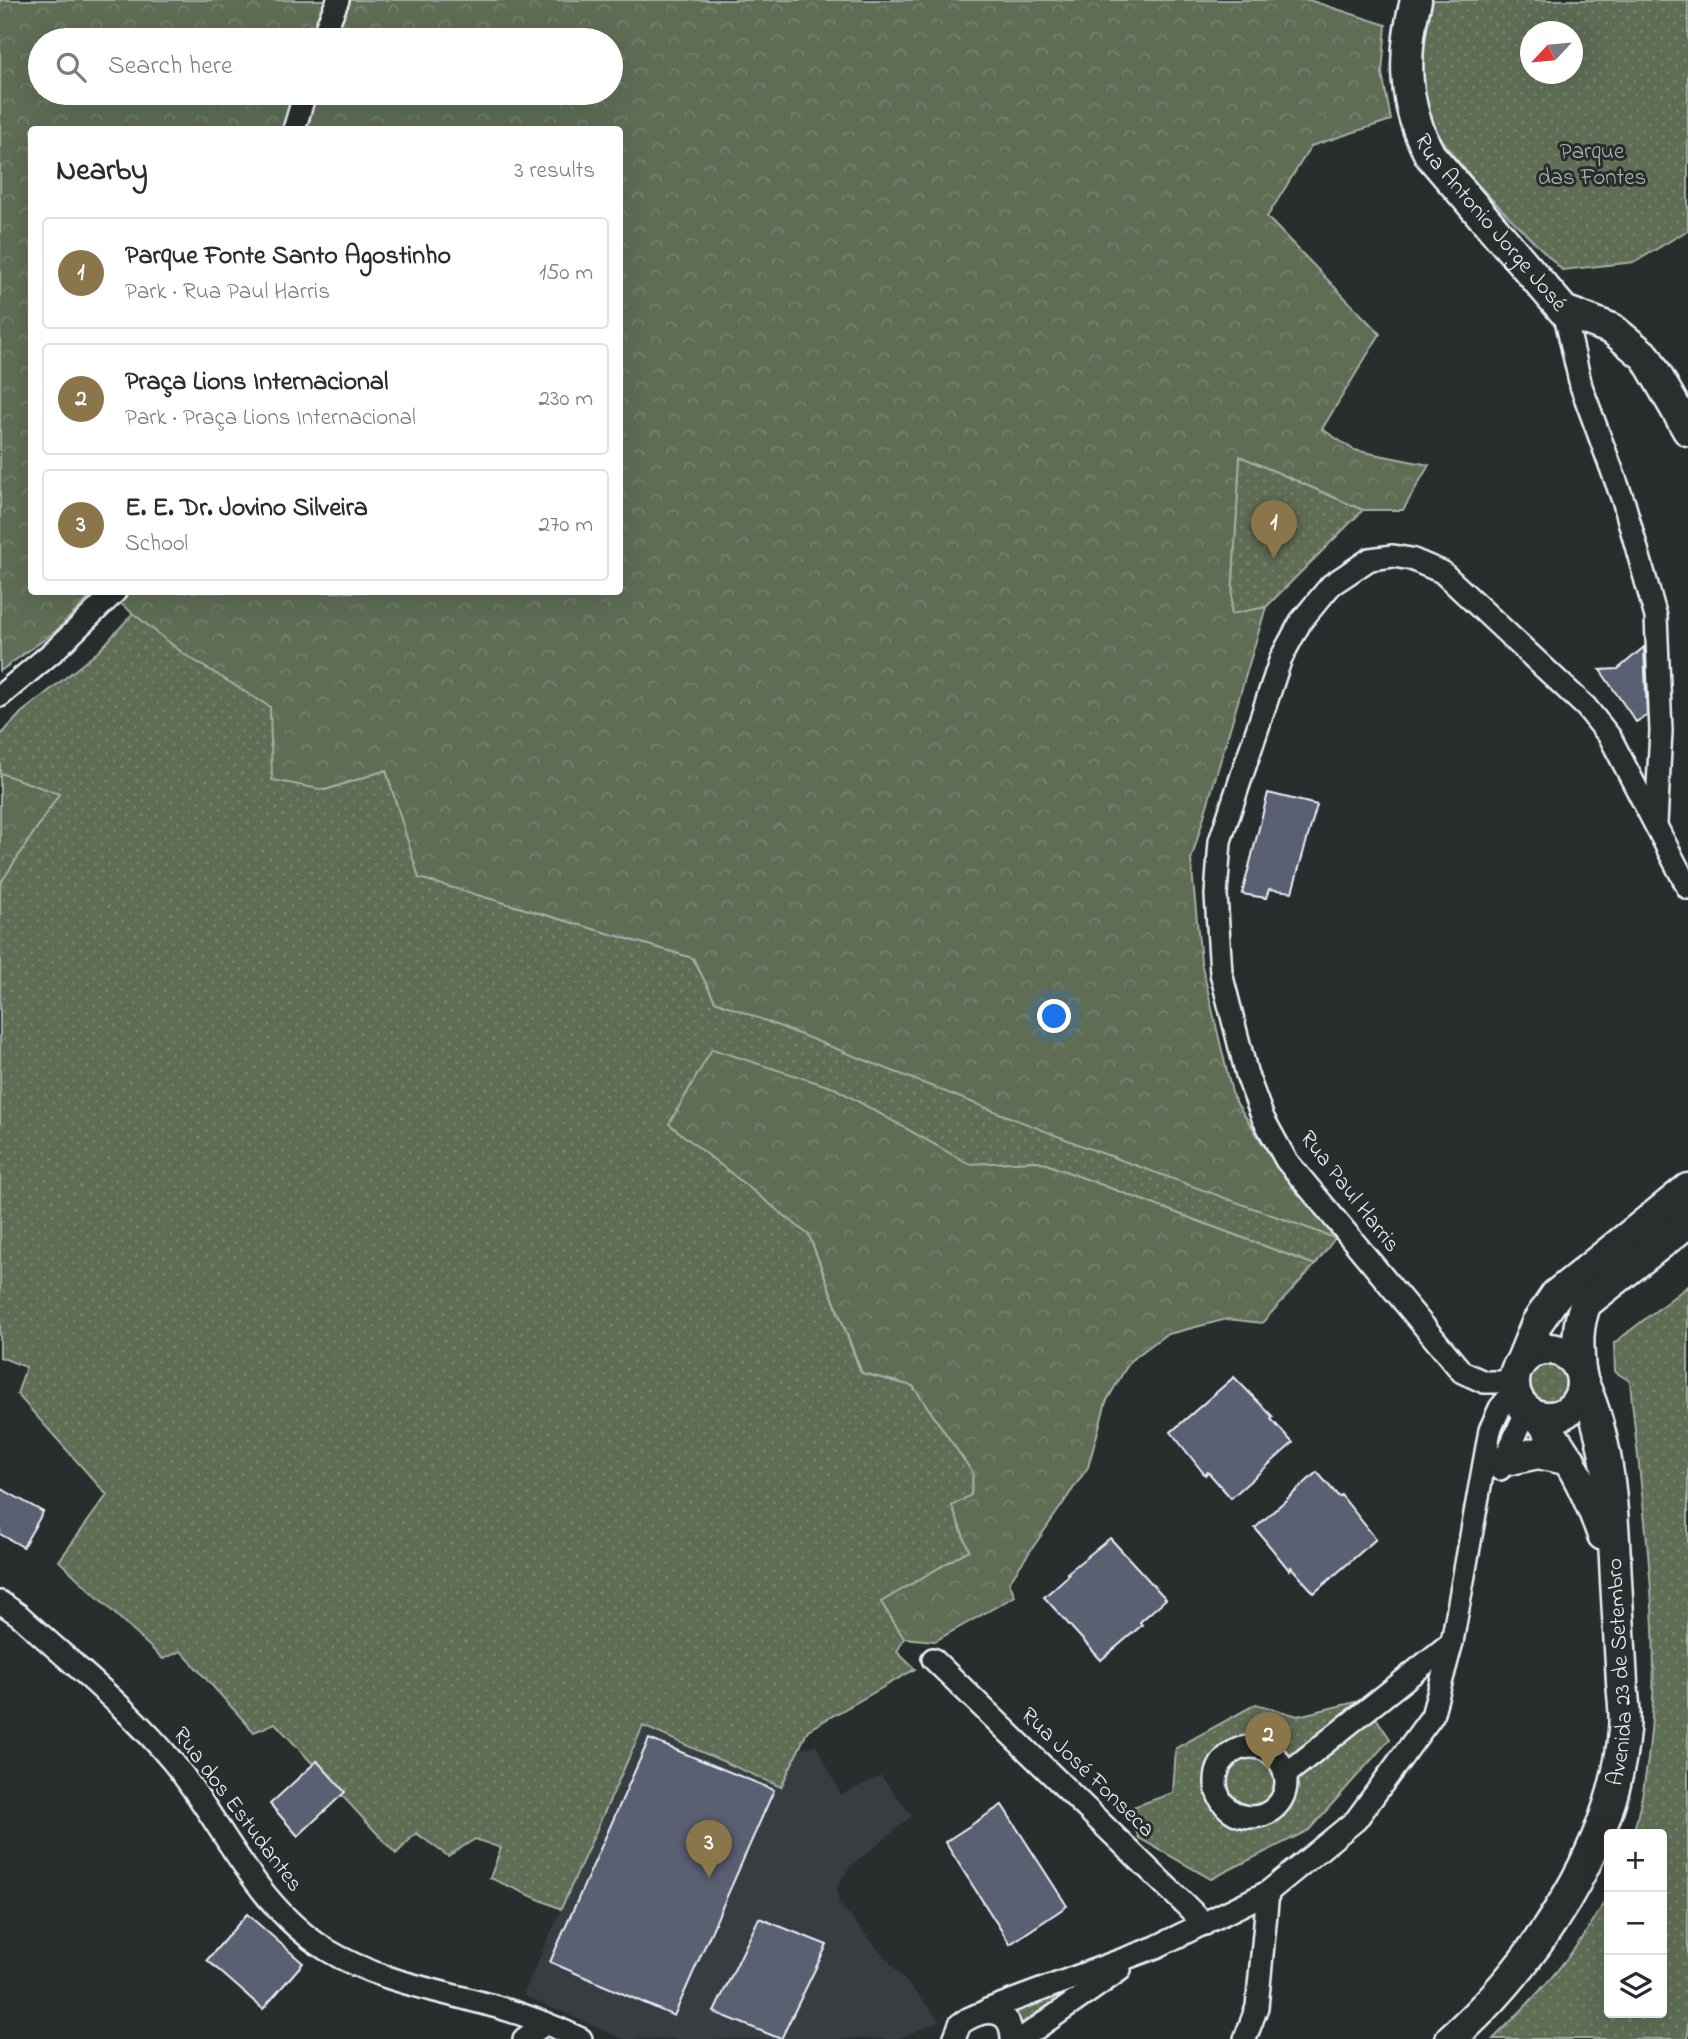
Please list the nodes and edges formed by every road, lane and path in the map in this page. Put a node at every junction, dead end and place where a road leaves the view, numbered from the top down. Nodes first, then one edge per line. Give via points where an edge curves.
1 (338, 0) edge
2 (1416, 0) edge
3 (326, 28) edge
4 (301, 105) edge
5 (295, 126) edge
6 (1564, 311) junction
7 (1688, 430) edge
8 (112, 595) edge
9 (0, 696) edge
10 (1656, 825) junction
11 (1688, 888) edge
12 (1688, 1189) edge
13 (1688, 1222) edge
14 (1581, 1377) junction
15 (1523, 1392) junction
16 (1506, 1460) junction
17 (1570, 1460) junction
18 (1478, 1494) junction
19 (1616, 1568) junction
20 (0, 1602) edge
21 (1452, 1642) junction
22 (933, 1659) dead end
23 (1285, 1775) dead end
24 (1268, 1892) junction
25 (1205, 1924) junction
26 (1156, 1947) junction
27 (987, 2010) junction
28 (546, 2023) junction
29 (950, 2038) edge
30 (524, 2039) edge
31 (581, 2039) edge
32 (1012, 2039) edge
33 (1021, 2039) edge
34 (1245, 2039) edge
35 (1451, 2039) edge

1 - 3 street
2 - 6 street, Rua Antonio Jorge José via 1407,47 1407,87 1419,136 1430,155
4 - 5 street
6 - 7 street, Rua Antonio Jorge José via 1612,330 1646,357
6 - 10 street via 1581,386 1624,503 1656,617 1661,731
8 - 9 street
10 - 11 street
10 - 15 street, Rua Paul Harris via 1610,737 1586,706 1462,587 1442,572 1393,556 1370,559 1331,585 1301,621 1281,658 1220,841 1216,895 1221,973 1247,1075 1286,1160 1462,1372
12 - 15 street via 1556,1296 1537,1323
13 - 14 street via 1586,1303 1577,1338
14 - 15 street via 1581,1394 1569,1411 1559,1416
14 - 15 street via 1566,1353 1554,1349 1531,1353
14 - 19 street, Avenida 23 de Setembro via 1601,1432 1615,1527
15 - 16 street
15 - 17 street
15 - 18 street via 1500,1408 1490,1430
16 - 17 street via 1538,1453
16 - 18 street
17 - 19 street via 1590,1496
18 - 21 street
19 - 35 street, Avenida 23 de Setembro via 1625,1729 1612,1790 1586,1859 1557,1916 1520,1967
20 - 28 street, Rua dos Estudantes via 139,1725 174,1764 252,1879 294,1927 358,1968
21 - 23 street
21 - 24 street via 1432,1716 1386,1783 1356,1820
22 - 25 street, Rua José Fonseca
24 - 25 street
24 - 34 street via 1257,2007
25 - 26 street
26 - 27 street
26 - 33 street
27 - 29 street via 960,2024
27 - 32 street via 1008,2020
28 - 30 street
28 - 31 street, Rua dos Estudantes

